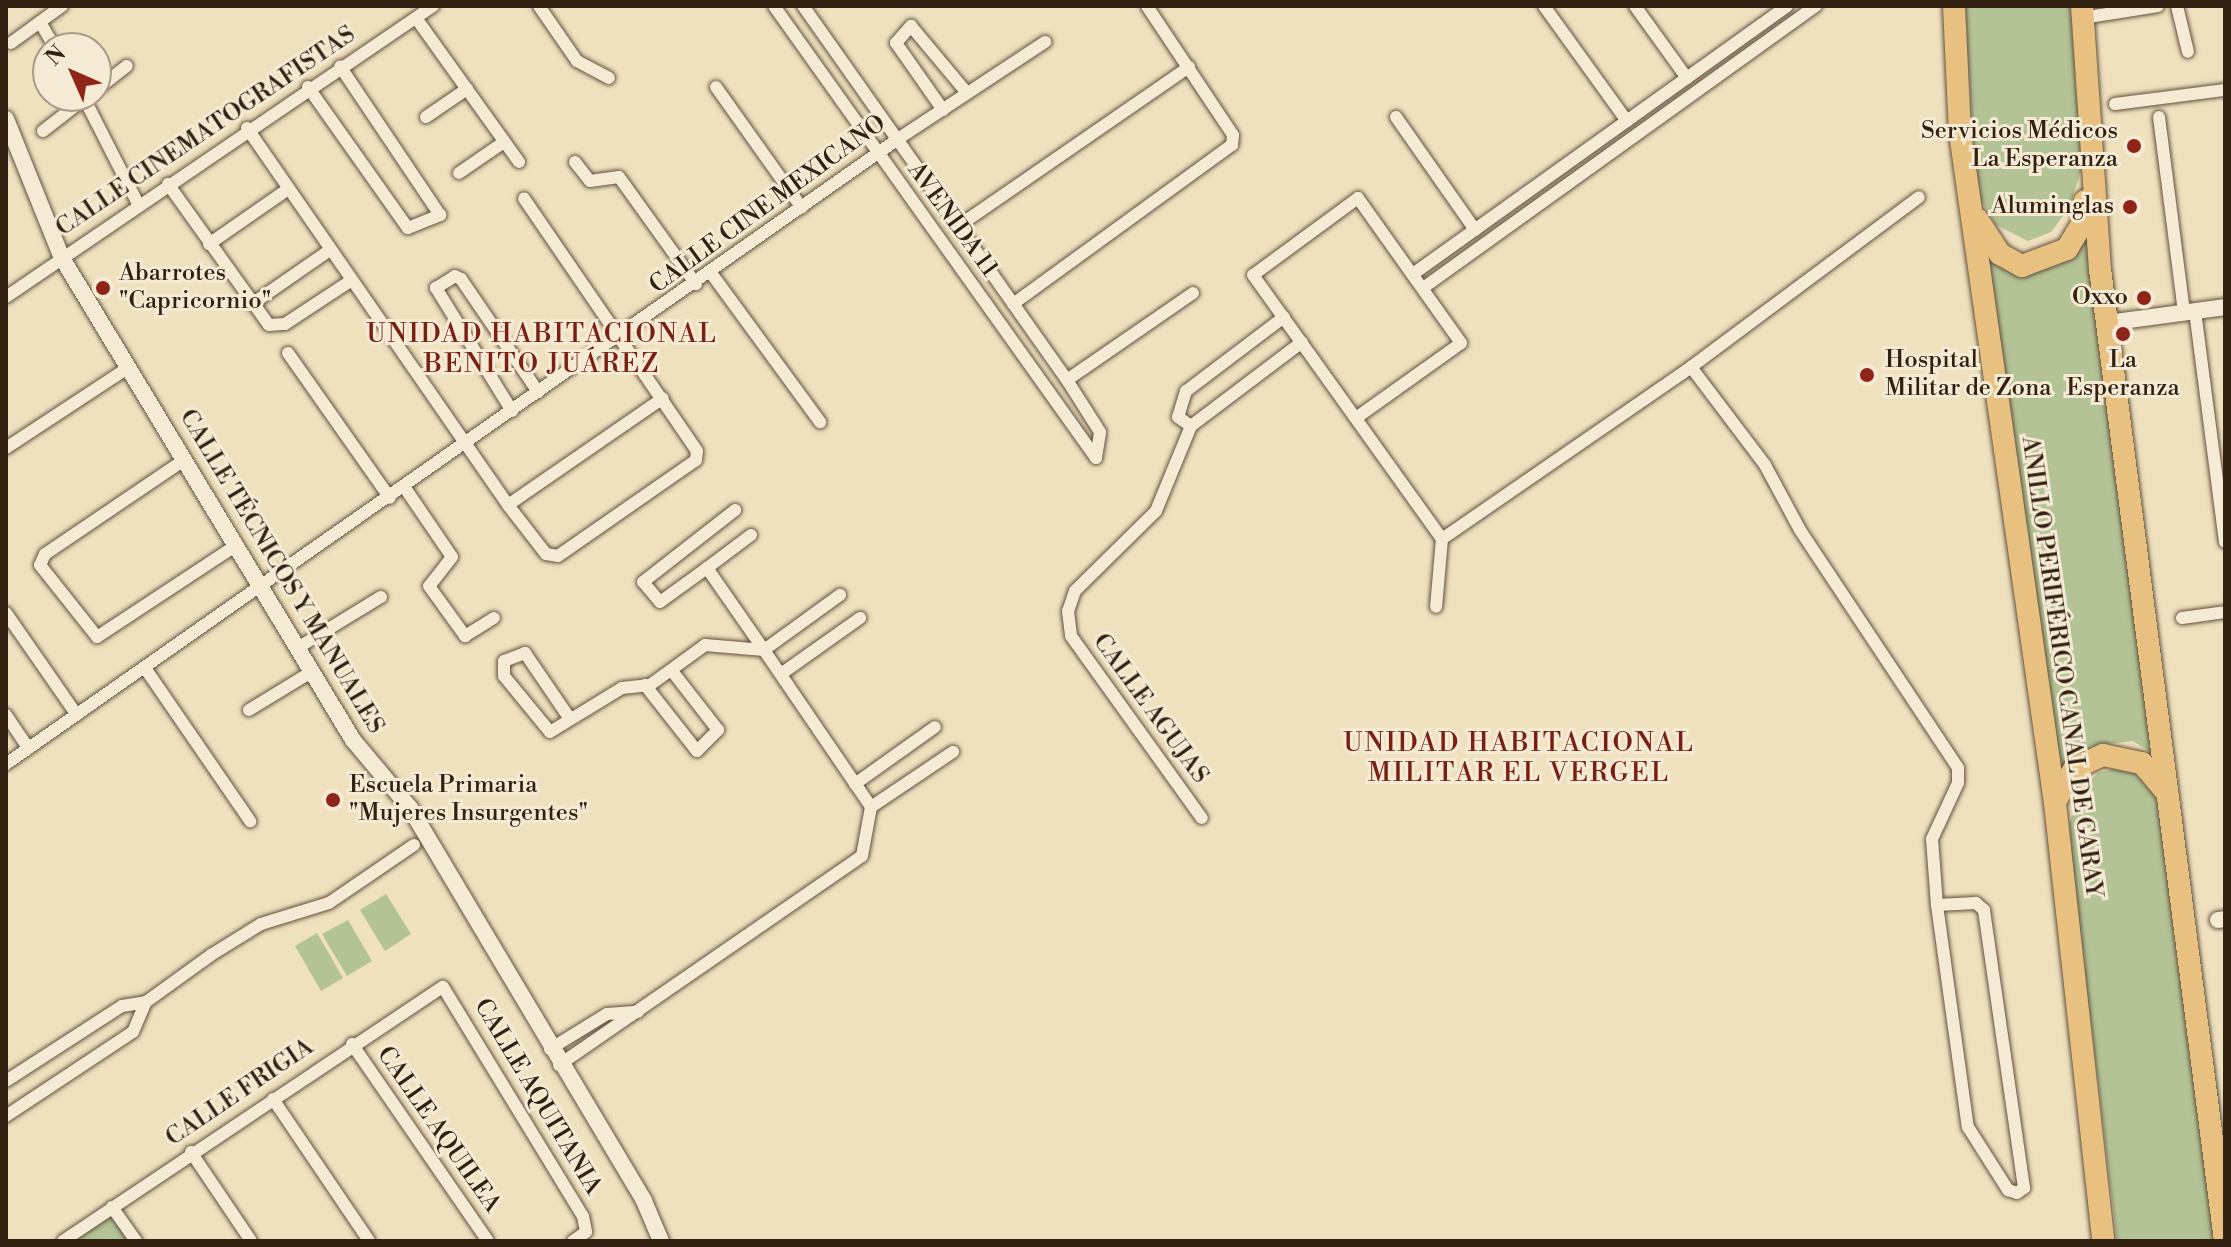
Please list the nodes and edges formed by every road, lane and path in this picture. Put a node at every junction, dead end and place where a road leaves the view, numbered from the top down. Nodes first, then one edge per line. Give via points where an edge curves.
1 (62, 6) edge
2 (433, 6) edge
3 (539, 6) edge
4 (774, 6) edge
5 (803, 6) edge
6 (1147, 6) edge
7 (1544, 6) edge
8 (1635, 6) edge
9 (1787, 6) edge
10 (1816, 6) edge
11 (1954, 6) edge
12 (2158, 6) edge
13 (2177, 6) edge
14 (2082, 12) edge
15 (416, 18) junction
16 (811, 18) junction
17 (40, 22) junction
18 (46, 32) edge
19 (793, 32) junction
20 (1045, 42) dead end
21 (11, 43) dead end
22 (2188, 52) dead end
23 (127, 66) dead end
24 (340, 66) junction
25 (1189, 67) junction
26 (112, 78) edge
27 (609, 78) dead end
28 (1687, 78) junction
29 (308, 87) junction
30 (716, 87) dead end
31 (467, 89) junction
32 (2225, 90) edge
33 (967, 93) junction
34 (2115, 104) dead end
35 (943, 110) junction
36 (66, 112) edge
37 (92, 112) edge
38 (426, 117) dead end
39 (1396, 117) dead end
40 (2159, 117) dead end
41 (6, 119) edge
42 (1627, 121) junction
43 (247, 128) junction
44 (43, 131) dead end
45 (895, 141) junction
46 (504, 142) junction
47 (877, 155) junction
48 (519, 162) dead end
49 (575, 162) dead end
50 (459, 173) dead end
51 (2089, 173) junction
52 (168, 184) junction
53 (288, 189) junction
54 (1919, 197) dead end
55 (524, 198) dead end
56 (1969, 199) junction
57 (139, 206) junction
58 (802, 208) junction
59 (957, 227) junction
60 (1475, 230) junction
61 (209, 244) junction
62 (330, 250) junction
63 (62, 258) junction
64 (711, 273) junction
65 (1413, 274) junction
66 (352, 280) junction
67 (696, 284) junction
68 (1423, 288) junction
69 (1193, 293) dead end
70 (6, 297) edge
71 (252, 304) junction
72 (1013, 304) junction
73 (2225, 307) edge
74 (2190, 312) junction
75 (1284, 317) junction
76 (2107, 323) junction
77 (620, 337) junction
78 (1302, 342) junction
79 (288, 353) dead end
80 (1691, 367) junction
81 (128, 368) junction
82 (1067, 380) junction
83 (538, 392) junction
84 (663, 398) junction
85 (512, 411) junction
86 (1356, 418) junction
87 (820, 422) dead end
88 (1191, 426) junction
89 (465, 443) junction
90 (6, 448) edge
91 (184, 460) junction
92 (405, 488) junction
93 (390, 498) junction
94 (508, 505) junction
95 (735, 510) dead end
96 (751, 535) dead end
97 (1442, 539) junction
98 (2225, 542) edge
99 (235, 546) junction
100 (707, 568) junction
101 (260, 589) junction
102 (840, 595) dead end
103 (381, 597) dead end
104 (1436, 607) dead end
105 (2225, 612) edge
106 (6, 613) edge
107 (494, 618) dead end
108 (860, 618) dead end
109 (2182, 618) dead end
110 (299, 647) junction
111 (764, 650) junction
112 (145, 668) junction
113 (313, 671) junction
114 (672, 671) junction
115 (781, 674) junction
116 (645, 685) junction
117 (249, 710) dead end
118 (6, 715) edge
119 (77, 715) junction
120 (570, 719) junction
121 (935, 727) dead end
122 (28, 748) junction
123 (953, 752) dead end
124 (6, 764) edge
125 (855, 784) junction
126 (2055, 803) junction
127 (2170, 804) junction
128 (871, 807) junction
129 (1202, 818) dead end
130 (250, 821) dead end
131 (414, 845) dead end
132 (1937, 905) junction
133 (443, 987) joint
134 (146, 1002) junction
135 (638, 1012) junction
136 (352, 1044) junction
137 (550, 1049) junction
138 (559, 1065) junction
139 (6, 1081) edge
140 (273, 1099) junction
141 (6, 1116) edge
142 (191, 1152) junction
143 (112, 1207) junction
144 (2224, 1230) edge
145 (63, 1241) edge
146 (136, 1241) edge
147 (251, 1241) edge
148 (369, 1241) edge
149 (488, 1241) edge
150 (573, 1241) edge
151 (661, 1241) edge
152 (2103, 1241) edge

1 - 17 street
2 - 15 street, CALLE CINEMATOGRAFISTAS
3 - 27 street via 577,61
4 - 19 street, AVENIDA 11
5 - 16 street, AVENIDA 11
6 - 25 street
7 - 42 street
8 - 28 street
9 - 28 street
10 - 68 street
11 - 56 highway, ANILLO PERIFÉRICO CANAL DE GARAY
12 - 14 street
13 - 22 street
14 - 51 highway
15 - 24 street, CALLE CINEMATOGRAFISTAS
15 - 31 street
16 - 19 street
16 - 45 street, AVENIDA 11
17 - 18 street
17 - 21 street
19 - 47 street, AVENIDA 11
20 - 33 street, CALLE CINE MEXICANO
23 - 26 street
24 - 29 street, CALLE CINEMATOGRAFISTAS
24 - 29 street via 440,215 408,228
25 - 59 street
25 - 72 street via 1233,135 1224,153
28 - 42 street
29 - 43 street, CALLE CINEMATOGRAFISTAS
30 - 58 street
31 - 38 street
31 - 46 street
32 - 34 street
33 - 35 street, CALLE CINE MEXICANO
33 - 35 street via 911,26 896,43
35 - 45 street, CALLE CINE MEXICANO
36 - 44 street
37 - 57 street
39 - 60 street
40 - 74 street
41 - 63 street, CALLE TÉCNICOS Y MANUALES
42 - 60 street
43 - 52 street, CALLE CINEMATOGRAFISTAS
43 - 53 street
45 - 47 street, CALLE CINE MEXICANO
45 - 59 street, AVENIDA 11
46 - 48 street
46 - 50 street
47 - 58 street, CALLE CINE MEXICANO
47 - 82 street, AVENIDA 11 via 1096,458 1102,438
49 - 67 street via 590,181 619,177
51 - 56 highway via 2083,222 2067,249 2050,260 2022,266 2000,254 1983,236
51 - 76 highway
52 - 57 street, CALLE CINEMATOGRAFISTAS
52 - 61 street
53 - 61 street
53 - 62 street
54 - 80 street
55 - 77 street
56 - 126 highway, ANILLO PERIFÉRICO CANAL DE GARAY
57 - 63 street, CALLE CINEMATOGRAFISTAS
58 - 64 street, CALLE CINE MEXICANO
59 - 72 street, AVENIDA 11
60 - 65 street
61 - 71 street
62 - 66 street
62 - 71 street
63 - 70 street, CALLE CINEMATOGRAFISTAS
63 - 81 street, CALLE TÉCNICOS Y MANUALES
64 - 67 street, CALLE CINE MEXICANO
64 - 87 street
65 - 68 street
65 - 75 street via 1358,198 1253,275
66 - 71 street via 277,328
66 - 89 street
67 - 77 street, CALLE CINE MEXICANO
68 - 86 street via 1461,343
69 - 82 street
72 - 82 street, AVENIDA 11
73 - 74 street
74 - 76 street
74 - 98 street
75 - 78 street
75 - 88 street via 1186,391 1178,417
76 - 127 highway
77 - 83 street, CALLE CINE MEXICANO
77 - 84 street
78 - 86 street
78 - 88 street
79 - 93 street
80 - 97 street
80 - 132 street via 1765,465 1800,530 1958,768 1958,783 1934,827
81 - 90 street
81 - 91 street, CALLE TÉCNICOS Y MANUALES
83 - 85 street, CALLE CINE MEXICANO
83 - 85 street via 461,279 455,276 436,288
84 - 94 street
84 - 94 street via 697,451 696,460 558,556 546,554
85 - 89 street, CALLE CINE MEXICANO
86 - 97 street
88 - 129 street, CALLE AGUJAS via 1156,511 1075,591 1068,611 1071,636
89 - 92 street, CALLE CINE MEXICANO
89 - 94 street
91 - 99 street, CALLE TÉCNICOS Y MANUALES
91 - 99 street via 45,554 40,565 88,634 103,634
92 - 93 street, CALLE CINE MEXICANO
92 - 107 street via 452,557 429,586 465,636
93 - 101 street, CALLE CINE MEXICANO
95 - 100 street via 643,582 660,602
96 - 100 street
97 - 104 street
99 - 101 street, CALLE TÉCNICOS Y MANUALES
100 - 111 street
101 - 110 street, CALLE TÉCNICOS Y MANUALES
101 - 112 street, CALLE CINE MEXICANO
102 - 111 street
103 - 110 street
105 - 109 street
106 - 119 street
108 - 115 street
110 - 113 street, CALLE TÉCNICOS Y MANUALES
111 - 114 street via 705,645
111 - 115 street
112 - 119 street, CALLE CINE MEXICANO
112 - 130 street
113 - 117 street
113 - 137 street, CALLE TÉCNICOS Y MANUALES via 358,748 410,808
114 - 116 street
114 - 116 street via 718,730 697,751
115 - 125 street
116 - 120 street via 622,688
118 - 122 street
119 - 122 street, CALLE CINE MEXICANO
120 - 120 street via 543,730 504,676 504,661 525,653
121 - 125 street
122 - 124 street, CALLE CINE MEXICANO
123 - 128 street
125 - 128 street
126 - 127 highway via 2075,768 2113,754 2150,769
126 - 152 highway, ANILLO PERIFÉRICO CANAL DE GARAY
127 - 144 highway
128 - 135 street via 862,856
131 - 134 street via 329,903 261,924
132 - 132 street via 1968,1127 2008,1190 2017,1193 2024,1188 1984,910 1976,903
133 - 136 street, CALLE FRIGIA
133 - 150 street, CALLE AQUITANIA via 583,1216 586,1232
134 - 139 street via 122,1006
134 - 141 street via 133,1032
135 - 137 street via 607,1014
135 - 138 street
136 - 140 street, CALLE FRIGIA
136 - 149 street, CALLE AQUILEA
137 - 138 street, CALLE TÉCNICOS Y MANUALES
138 - 151 street, CALLE TÉCNICOS Y MANUALES via 644,1201
140 - 142 street, CALLE FRIGIA
140 - 148 street
142 - 143 street, CALLE FRIGIA
142 - 147 street
143 - 145 street, CALLE FRIGIA
143 - 146 street

